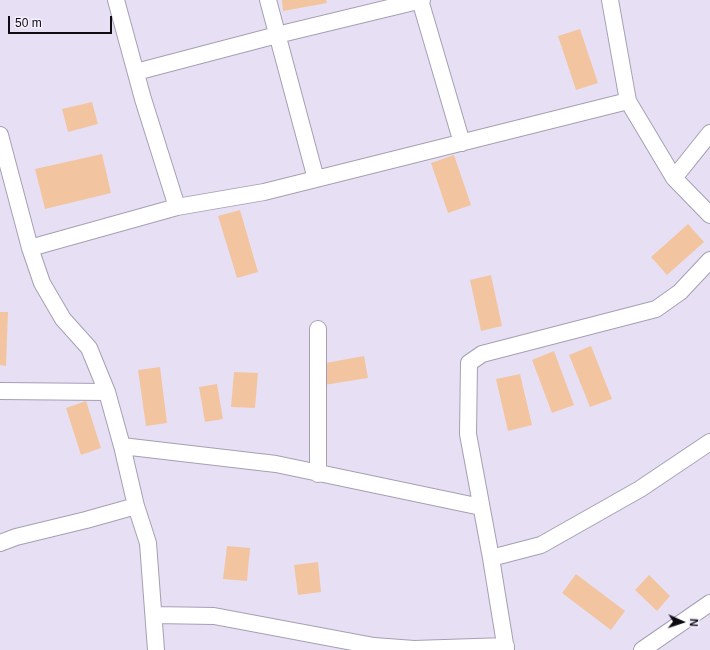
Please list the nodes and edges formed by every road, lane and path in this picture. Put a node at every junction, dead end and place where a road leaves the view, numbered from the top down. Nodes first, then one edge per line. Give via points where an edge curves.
1 (116, 0) edge
2 (268, 0) edge
3 (421, 0) edge
4 (610, 0) edge
5 (277, 35) junction
6 (136, 72) junction
7 (628, 101) junction
8 (710, 133) edge
9 (0, 135) edge
10 (462, 143) junction
11 (674, 178) junction
12 (316, 179) junction
13 (177, 207) junction
14 (710, 215) edge
15 (30, 248) junction
16 (710, 260) edge
17 (318, 329) dead end
18 (0, 390) edge
19 (107, 392) junction
20 (710, 442) edge
21 (122, 446) junction
22 (318, 474) junction
23 (136, 506) junction
24 (481, 507) junction
25 (0, 543) edge
26 (491, 558) junction
27 (710, 603) edge
28 (154, 615) junction
29 (506, 648) edge
30 (156, 650) edge
31 (642, 650) edge

1 - 6 street
2 - 5 street
3 - 5 street
3 - 10 street
4 - 7 street
5 - 6 street
5 - 12 street
6 - 13 street
7 - 10 street
7 - 11 street
8 - 11 street
9 - 15 street
10 - 12 street
11 - 14 street
12 - 13 street via 264,192
13 - 15 street
15 - 19 street via 42,283 63,319 89,348
16 - 24 street via 680,292 656,309 482,354 469,363 468,434
17 - 22 street
18 - 19 street
19 - 21 street
20 - 26 street via 640,489 541,545
21 - 22 street via 276,464
21 - 23 street
22 - 24 street
23 - 25 street
23 - 28 street via 148,543
24 - 26 street
26 - 29 street
27 - 31 street
28 - 29 street via 214,616 374,646 414,649
28 - 30 street

